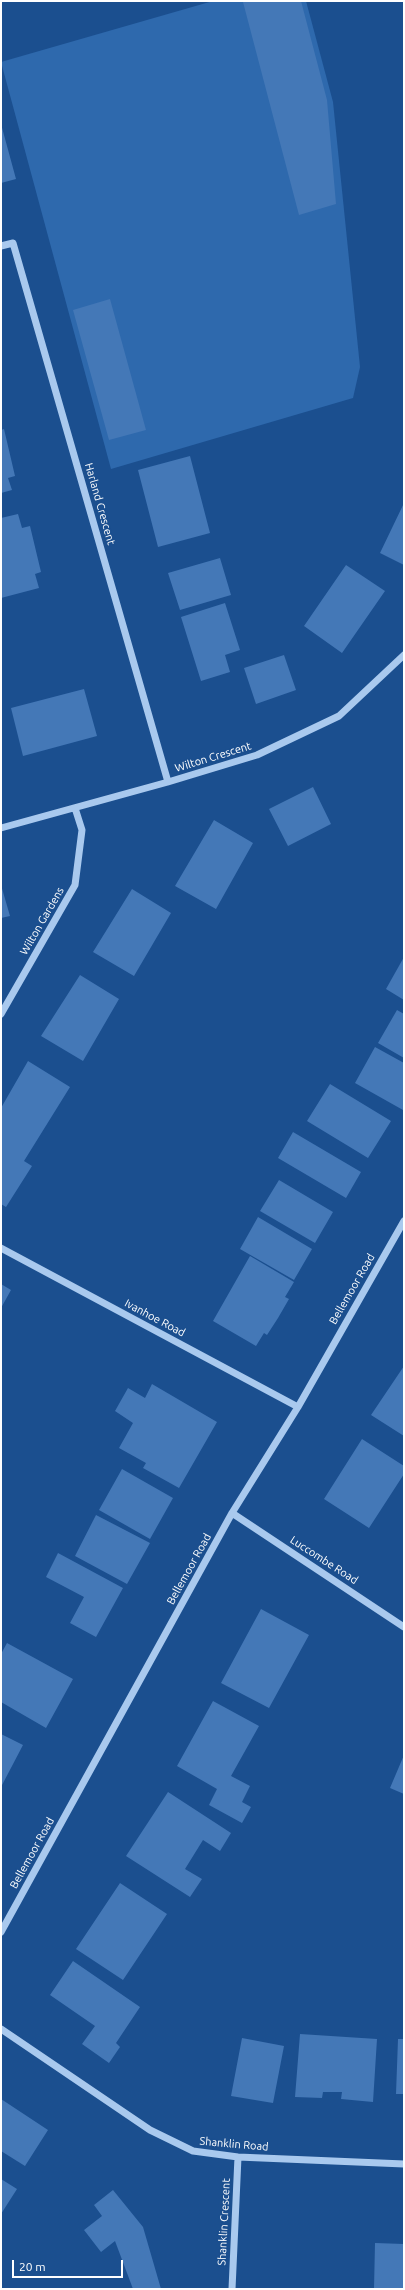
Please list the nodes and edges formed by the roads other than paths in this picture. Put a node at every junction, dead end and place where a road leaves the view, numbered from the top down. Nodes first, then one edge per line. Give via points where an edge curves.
1 (1, 246) edge
2 (404, 655) edge
3 (168, 782) junction
4 (75, 808) junction
5 (1, 828) edge
6 (1, 1014) edge
7 (404, 1220) edge
8 (1, 1248) edge
9 (298, 1407) junction
10 (232, 1513) junction
11 (404, 1626) edge
12 (1, 1932) edge
13 (1, 2029) edge
14 (238, 2157) junction
15 (404, 2164) edge
16 (232, 2289) edge

1 - 3 street, Harland Crescent via 13,243
2 - 3 street, Wilton Crescent via 339,716 257,755
3 - 4 street, Wilton Crescent
4 - 5 street, Wilton Crescent
4 - 6 street, Wilton Gardens via 82,830 75,885
7 - 9 street, Bellemoor Road
8 - 9 street, Ivanhoe Road
9 - 10 street, Bellemoor Road
10 - 11 street, Luccombe Road
10 - 12 street, Bellemoor Road
13 - 14 street, Shanklin Road via 150,2130 193,2151
14 - 15 street, Shanklin Road
14 - 16 street, Shanklin Crescent

